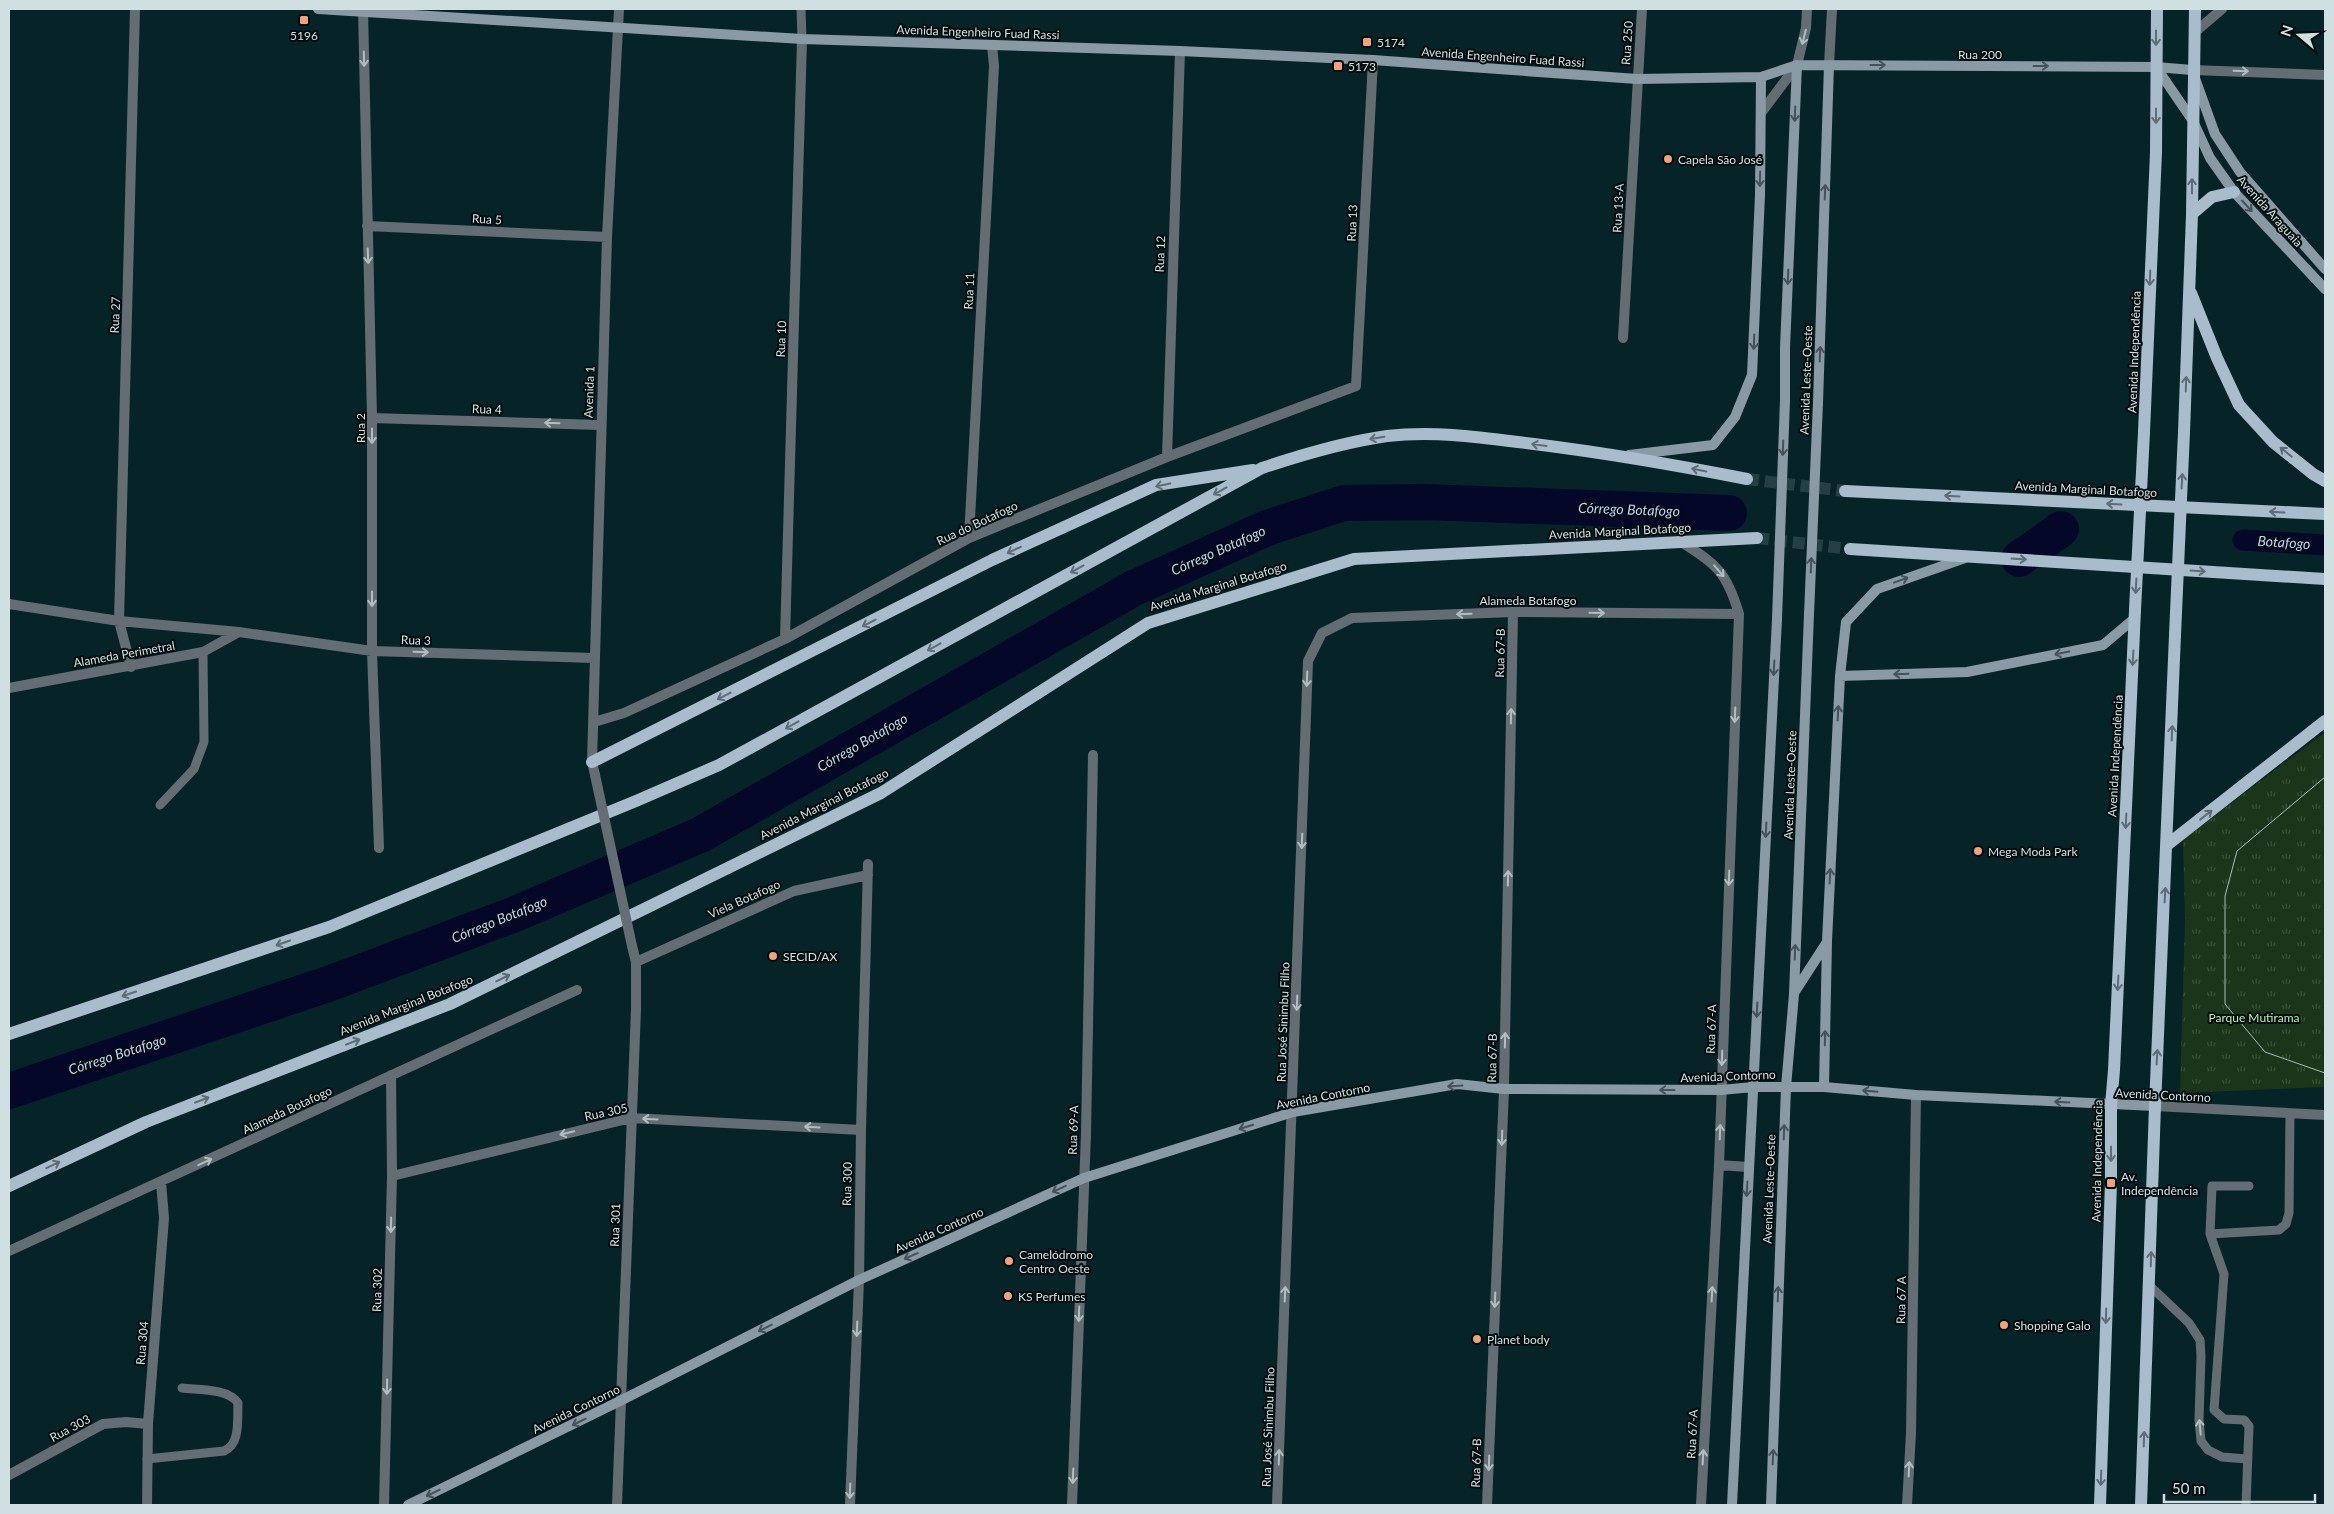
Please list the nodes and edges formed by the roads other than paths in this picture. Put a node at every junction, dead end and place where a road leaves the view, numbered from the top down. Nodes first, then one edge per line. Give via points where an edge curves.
1 (135, 9) edge
2 (318, 9) edge
3 (620, 9) edge
4 (800, 9) edge
5 (1642, 9) edge
6 (1807, 9) edge
7 (1832, 9) edge
8 (2157, 9) edge
9 (2195, 9) edge
10 (2222, 9) edge
11 (363, 10) edge
12 (619, 26) junction
13 (2194, 33) junction
14 (802, 39) junction
15 (992, 45) junction
16 (1180, 52) junction
17 (1373, 60) junction
18 (1829, 65) junction
19 (1797, 66) junction
20 (2156, 67) junction
21 (2192, 70) junction
22 (2325, 74) edge
23 (1762, 77) junction
24 (1637, 78) junction
25 (1761, 113) junction
26 (2193, 121) junction
27 (2234, 192) junction
28 (2192, 214) junction
29 (367, 226) junction
30 (606, 237) junction
31 (2325, 269) edge
32 (2189, 288) junction
33 (2325, 288) edge
34 (1624, 338) dead end
35 (1356, 386) joint
36 (372, 418) junction
37 (600, 424) junction
38 (1167, 456) junction
39 (1618, 456) junction
40 (1262, 468) junction
41 (1747, 479) tunnel mouth
42 (2325, 480) edge
43 (1845, 491) tunnel mouth
44 (2325, 514) edge
45 (969, 538) junction
46 (1757, 538) tunnel mouth
47 (1681, 542) junction
48 (1850, 549) tunnel mouth
49 (1970, 556) junction
50 (2325, 579) edge
51 (9, 604) edge
52 (1513, 612) junction
53 (1738, 614) junction
54 (2135, 614) junction
55 (119, 622) junction
56 (239, 632) junction
57 (1322, 633) joint
58 (784, 639) junction
59 (372, 651) junction
60 (203, 652) junction
61 (594, 658) junction
62 (131, 666) junction
63 (1840, 676) junction
64 (9, 688) edge
65 (594, 722) junction
66 (2325, 722) edge
67 (1093, 755) dead end
68 (593, 769) junction
69 (160, 805) dead end
70 (2167, 845) junction
71 (379, 848) dead end
72 (868, 864) dead end
73 (868, 875) junction
74 (1827, 941) junction
75 (632, 946) joint
76 (636, 962) junction
77 (577, 990) dead end
78 (1794, 994) junction
79 (9, 1034) edge
80 (391, 1075) junction
81 (1753, 1087) junction
82 (1786, 1087) junction
83 (1824, 1087) junction
84 (1504, 1089) junction
85 (1721, 1090) junction
86 (1916, 1095) junction
87 (2110, 1105) junction
88 (2155, 1106) junction
89 (1293, 1112) junction
90 (2290, 1114) junction
91 (2325, 1115) edge
92 (631, 1118) junction
93 (860, 1130) junction
94 (1719, 1165) junction
95 (1748, 1167) junction
96 (392, 1176) junction
97 (1084, 1178) junction
98 (161, 1182) junction
99 (9, 1186) edge
100 (2249, 1186) dead end
101 (2210, 1234) junction
102 (9, 1252) edge
103 (859, 1280) junction
104 (2150, 1286) junction
105 (182, 1388) dead end
106 (622, 1400) junction
107 (148, 1424) junction
108 (147, 1459) junction
109 (2247, 1459) junction
110 (9, 1475) edge
111 (147, 1505) edge
112 (384, 1505) edge
113 (408, 1505) edge
114 (617, 1505) edge
115 (850, 1505) edge
116 (1072, 1505) edge
117 (1277, 1505) edge
118 (1487, 1505) edge
119 (1701, 1505) edge
120 (1732, 1505) edge
121 (1771, 1505) edge
122 (1907, 1505) edge
123 (2100, 1505) edge
124 (2142, 1505) edge
125 (2246, 1505) edge

1 - 55 street, Rua 27
2 - 11 main road, Avenida Engenheiro Fuad Rassi
3 - 12 street, Avenida 1
4 - 14 lane
5 - 24 street, Rua 250
6 -> 19 street
7 - 18 street
8 -> 20 main road, Avenida Independência
9 - 13 main road
10 - 13 street
11 - 12 main road, Avenida Engenheiro Fuad Rassi
11 -> 29 street, Rua 2
12 - 14 main road, Avenida Engenheiro Fuad Rassi
12 - 30 street, Avenida 1
13 - 21 main road
14 - 15 main road, Avenida Engenheiro Fuad Rassi
14 - 58 street, Rua 10
15 - 16 main road, Avenida Engenheiro Fuad Rassi
15 - 45 street, Rua 11 via 994,66
16 - 17 main road, Avenida Engenheiro Fuad Rassi
16 - 38 street, Rua 12
17 - 24 main road, Avenida Engenheiro Fuad Rassi
17 - 35 street, Rua 13
18 - 19 main road, Rua 200
18 -> 20 main road, Rua 200
78 -> 18 main road, Avenida Leste-Oeste, bridge
19 - 23 main road, Rua 200
19 - 25 street
19 -> 81 main road, Avenida Leste-Oeste, bridge via 1777,619
20 - 21 main road, Rua 200
20 - 26 main road, Avenida Araguaia
20 -> 54 main road, Avenida Independência, bridge via 2156,152
21 -> 22 street, Rua 200
21 - 26 main road
21 - 31 main road, Avenida Araguaia via 2214,134 2240,172
23 - 24 main road, Rua 200
23 - 25 main road
24 - 34 street, Rua 13-A
25 -> 39 main road via 1752,375 1735,417 1713,445
26 - 27 main road, Avenida Araguaia via 2210,158
28 -> 26 main road
27 - 28 main road via 2212,197
27 -> 33 main road, Avenida Araguaia
28 - 32 main road
29 - 30 street, Rua 5
29 -> 36 street, Rua 2
30 - 37 street, Avenida 1
42 -> 32 main road via 2273,442 2239,405
70 -> 32 main road, bridge
35 - 38 street, Rua do Botafogo
37 -> 36 street, Rua 4
36 -> 59 street, Rua 2
37 - 61 street, Avenida 1
38 - 45 street, Rua do Botafogo
39 -> 40 main road via 1432,433 1388,436 1327,447
41 -> 39 main road
40 -> 68 main road via 1156,486 992,560
40 -> 79 main road via 719,764 329,927
44 -> 43 main road, Avenida Marginal Botafogo
45 - 58 street, Rua do Botafogo
46 - 47 main road, Avenida Marginal Botafogo
47 -> 53 street, Rua 67-A via 1706,557 1722,573 1732,590
99 -> 47 main road, Avenida Marginal Botafogo via 146,1122 450,1004 881,792 1148,622 1354,559
48 - 49 main road
49 -> 50 main road
63 -> 49 main road via 1846,622 1877,589
51 - 55 street, Rua 3
52 -> 53 street, Alameda Botafogo
52 -> 57 street, Alameda Botafogo via 1352,618
84 -> 52 street, Rua 67-B
53 -> 85 street, Rua 67-A
54 -> 63 main road via 2103,645 2094,647 1967,672
54 -> 87 main road, Avenida Independência
55 - 56 street, Rua 3
55 - 62 street, Rua 27
56 - 59 street, Rua 3
56 - 60 street, Alameda Perimetral
57 -> 89 street, Rua José Sinimbu Filho via 1308,661
58 - 65 street, Rua do Botafogo via 624,713
59 -> 61 street, Rua 3
59 - 71 street, Rua 2
60 - 62 street, Alameda Perimetral
60 - 69 lane via 204,742 194,769
61 - 65 street, Avenida 1
62 - 64 street, Alameda Perimetral
74 -> 63 main road
65 - 68 street, Avenida 1
70 -> 66 main road
67 - 97 street, Rua 69-A
68 - 75 street, Avenida 1, bridge
88 -> 70 main road
72 - 73 street, Rua 300
73 - 76 street, Viela Botafogo via 794,891
73 - 93 street, Rua 300
74 - 78 main road
83 -> 74 main road
75 - 76 street, Rua 301
76 - 92 street, Rua 301
77 - 80 street, Alameda Botafogo
78 - 82 main road, Avenida Leste-Oeste
80 - 96 street, Rua 302
98 -> 80 street, Alameda Botafogo
81 - 82 main road, Avenida Contorno
81 - 85 main road, Avenida Contorno
81 - 95 main road, Avenida Leste-Oeste
82 - 83 main road, Avenida Contorno
121 -> 82 main road, Avenida Leste-Oeste
86 -> 83 main road, Avenida Contorno
85 -> 84 main road, Avenida Contorno
84 -> 89 main road, Avenida Contorno via 1457,1084
84 -> 118 street, Rua 67-B
94 -> 85 street, Rua 67-A
87 -> 86 main road, Avenida Contorno
122 -> 86 street, Rua 67 A
87 - 88 main road, Avenida Contorno
87 -> 123 main road, Avenida Independência via 2111,1183
88 - 90 street, Avenida Contorno
104 -> 88 main road
89 -> 97 main road, Avenida Contorno
117 -> 89 street, Rua José Sinimbu Filho
90 - 91 street, Avenida Contorno
90 - 101 lane via 2289,1212 2286,1224 2279,1230
93 -> 92 street, Rua 305
92 -> 96 street, Rua 305
92 - 106 street, Rua 301
93 - 103 street, Rua 300
94 - 95 street
119 -> 94 street, Rua 67-A
95 -> 120 main road, Avenida Leste-Oeste
96 -> 112 street, Rua 302
97 -> 103 main road, Avenida Contorno
97 -> 116 street, Rua 69-A
98 - 102 street, Alameda Botafogo
98 - 107 street, Rua 304 via 164,1218
100 - 101 lane via 2212,1186
101 - 109 lane via 2224,1274 2214,1410 2224,1419 2247,1422
103 -> 106 main road, Avenida Contorno
103 -> 115 street, Rua 300
109 -> 104 lane via 2222,1457 2208,1450 2201,1441 2200,1340 2189,1323
124 -> 104 main road
105 - 108 lane via 228,1394 235,1399 238,1403 236,1440 232,1448 224,1451
106 -> 113 main road, Avenida Contorno
106 - 114 street, Rua 301
107 - 108 street, Rua 304
107 - 110 street, Rua 303 via 103,1424
108 - 111 street, Rua 304
109 - 125 lane

